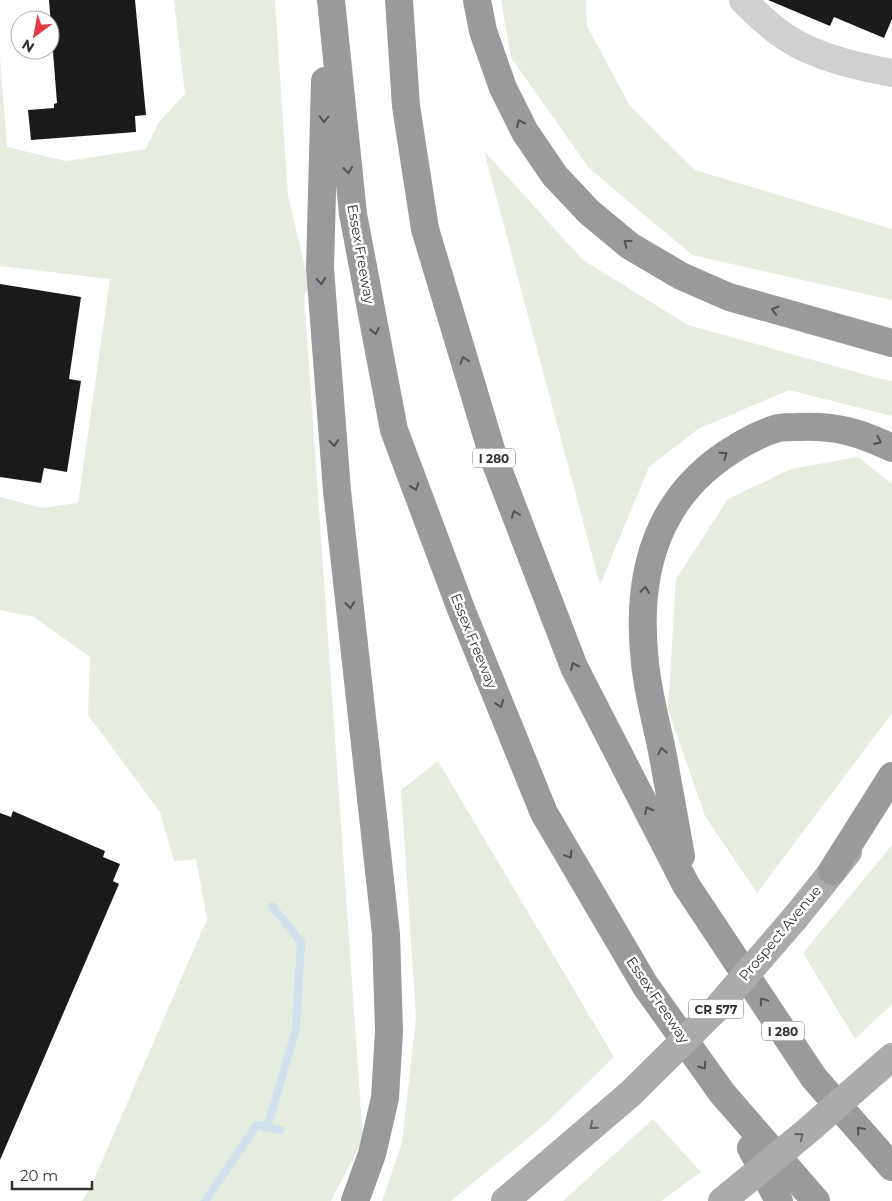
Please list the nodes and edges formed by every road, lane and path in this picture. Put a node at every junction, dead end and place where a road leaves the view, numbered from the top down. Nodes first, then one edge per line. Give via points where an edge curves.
1 (327, 0) edge
2 (331, 0) edge
3 (398, 0) edge
4 (478, 0) edge
5 (743, 0) edge
6 (892, 74) edge
7 (822, 323) junction
8 (892, 332) edge
9 (892, 343) edge
10 (892, 448) edge
11 (892, 776) edge
12 (892, 799) edge
13 (832, 871) junction
14 (686, 885) junction
15 (892, 1057) edge
16 (722, 1093) junction
17 (892, 1167) edge
18 (355, 1201) edge
19 (505, 1201) edge
20 (722, 1201) edge
21 (779, 1201) edge
22 (816, 1201) edge

1 -> 18 highway via 320,268 338,491 386,934 389,1031 385,1098 372,1154
2 -> 16 highway, Essex Freeway via 353,214 394,430 461,609 544,813 645,985
14 -> 3 highway, I 280 via 574,667 493,456 425,230 406,106
7 -> 4 highway via 729,297 681,276 630,246 589,212 555,176 525,132 503,88 483,31
5 - 6 street via 762,20 788,38 827,58
7 - 8 highway
7 - 9 highway
14 -> 10 highway via 645,663 642,625 651,552 665,521 682,493 701,472 752,438 779,428 838,428
11 - 13 highway
12 - 13 main road, Prospect Avenue / CR 577
13 -> 19 main road, Prospect Avenue / CR 577, bridge via 718,1007 630,1094
17 -> 14 highway, I 280 via 814,1078
20 -> 15 main road, bridge
16 - 21 highway
16 - 22 highway, Essex Freeway

